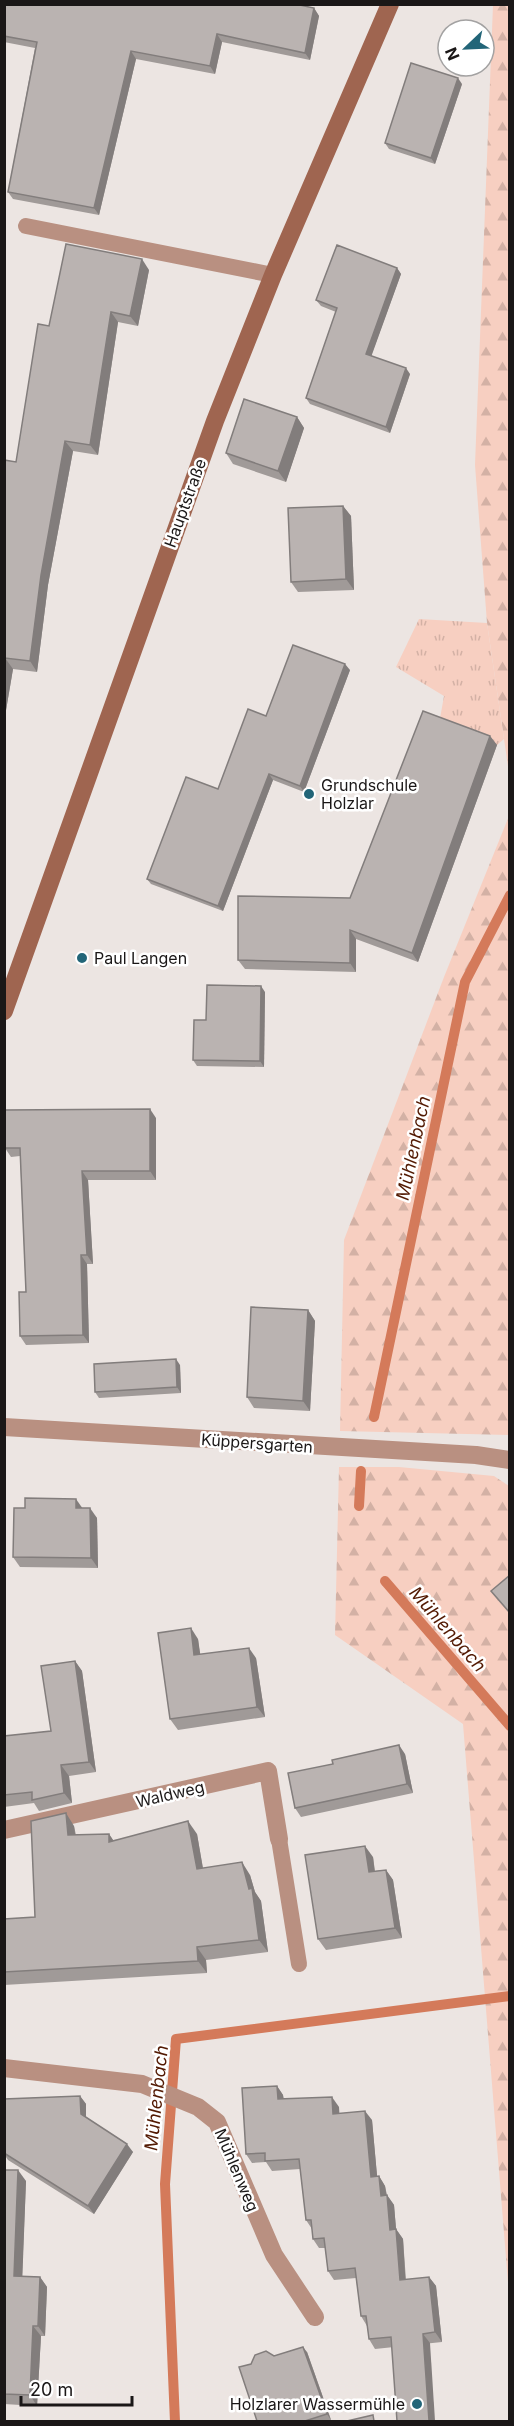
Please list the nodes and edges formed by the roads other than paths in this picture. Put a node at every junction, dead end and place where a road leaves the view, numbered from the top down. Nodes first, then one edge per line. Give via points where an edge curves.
1 (390, 4) edge
2 (26, 226) dead end
3 (273, 275) junction
4 (4, 1011) edge
5 (4, 1427) edge
6 (510, 1460) edge
7 (4, 1830) edge
8 (279, 1839) joint
9 (298, 1964) dead end
10 (4, 2068) edge
11 (315, 2317) dead end

1 - 3 main road, Hauptstraße
2 - 3 lane
3 - 4 main road, Hauptstraße via 215,421
5 - 6 street, Küppersgarten
7 - 8 street, Waldweg via 268,1771
8 - 9 lane
10 - 11 street, Mühlenweg via 142,2084 198,2107 217,2122 274,2255

